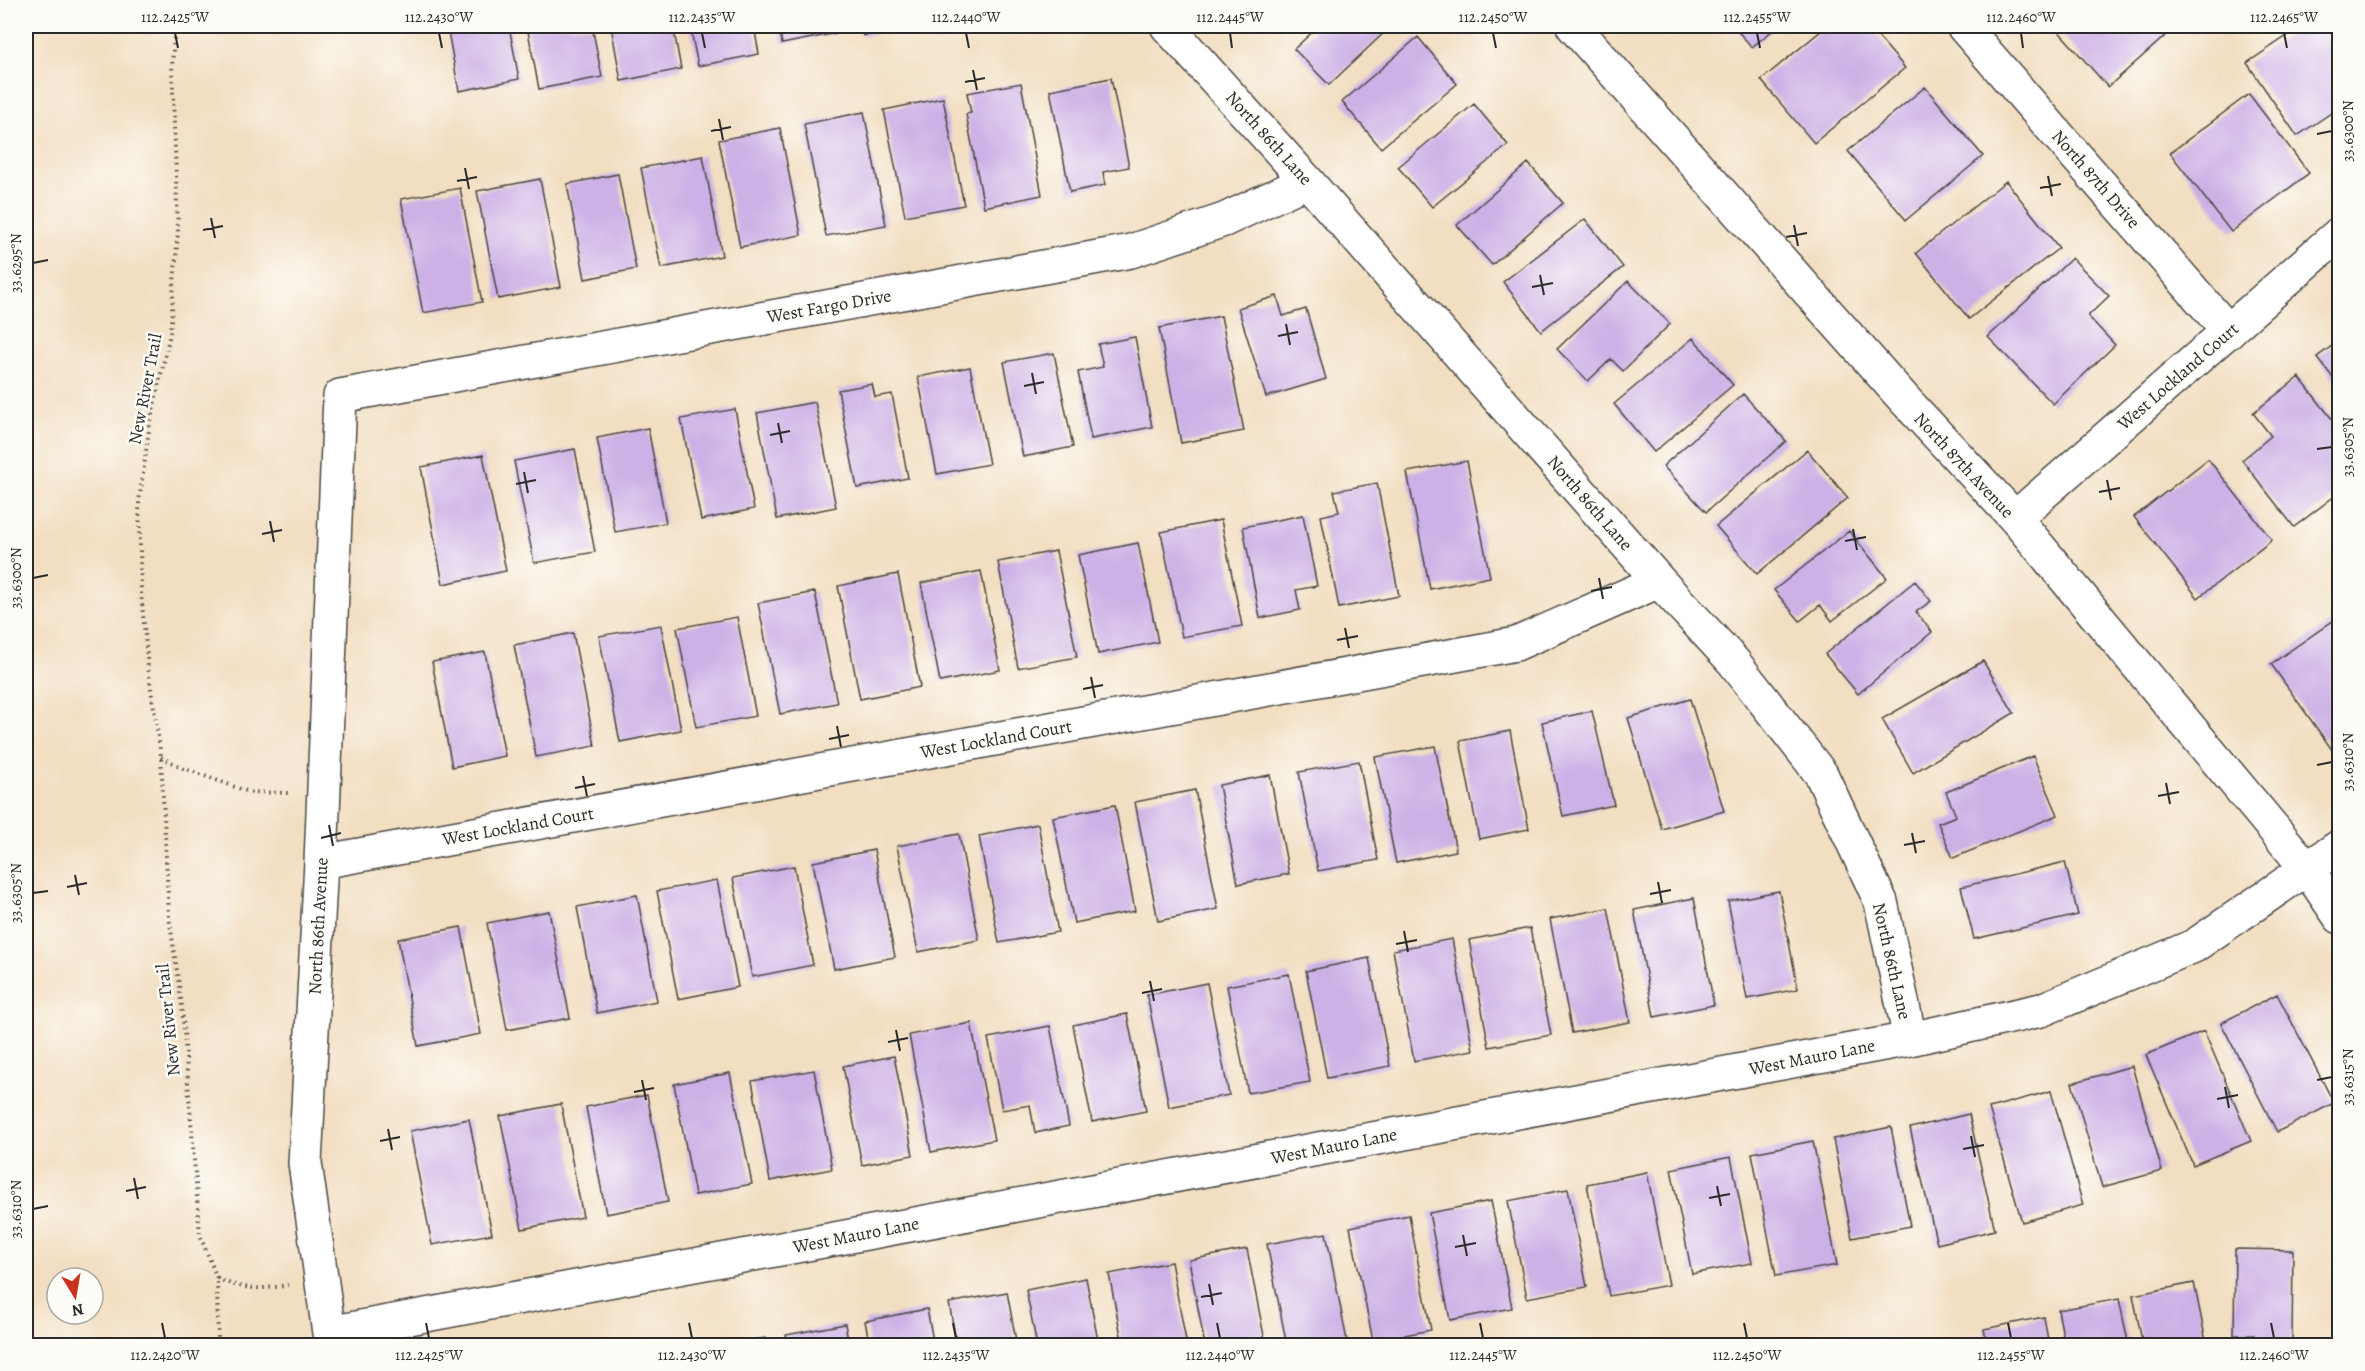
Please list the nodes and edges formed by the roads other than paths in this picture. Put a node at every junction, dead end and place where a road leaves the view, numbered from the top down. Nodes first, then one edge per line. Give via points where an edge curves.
1 (1573, 26) edge
2 (1963, 26) edge
3 (1172, 27) edge
4 (1307, 180) junction
5 (2340, 233) edge
6 (2229, 332) junction
7 (340, 396) joint
8 (2015, 518) junction
9 (1659, 581) junction
10 (2340, 846) edge
11 (321, 862) junction
12 (2308, 870) junction
13 (2340, 917) edge
14 (1910, 1039) junction
15 (331, 1339) edge

1 - 8 street, North 87th Avenue via 1904,399
2 - 6 street, North 87th Drive
3 - 4 street, North 86th Lane
4 - 7 street, West Fargo Drive via 1224,220 1131,251
4 - 9 street, North 86th Lane
5 - 6 street, West Lockland Court
6 - 8 street, West Lockland Court
7 - 11 street, North 86th Avenue
8 - 12 street, North 87th Avenue
9 - 11 street, West Lockland Court via 1516,644
9 - 14 street, North 86th Lane via 1733,661 1821,774 1881,902
10 - 12 street, West Mauro Lane
11 - 15 street, North 86th Avenue via 305,1163
12 - 13 street, North 87th Avenue
12 - 14 street, West Mauro Lane via 2194,946 2041,1010
14 - 15 street, West Mauro Lane

